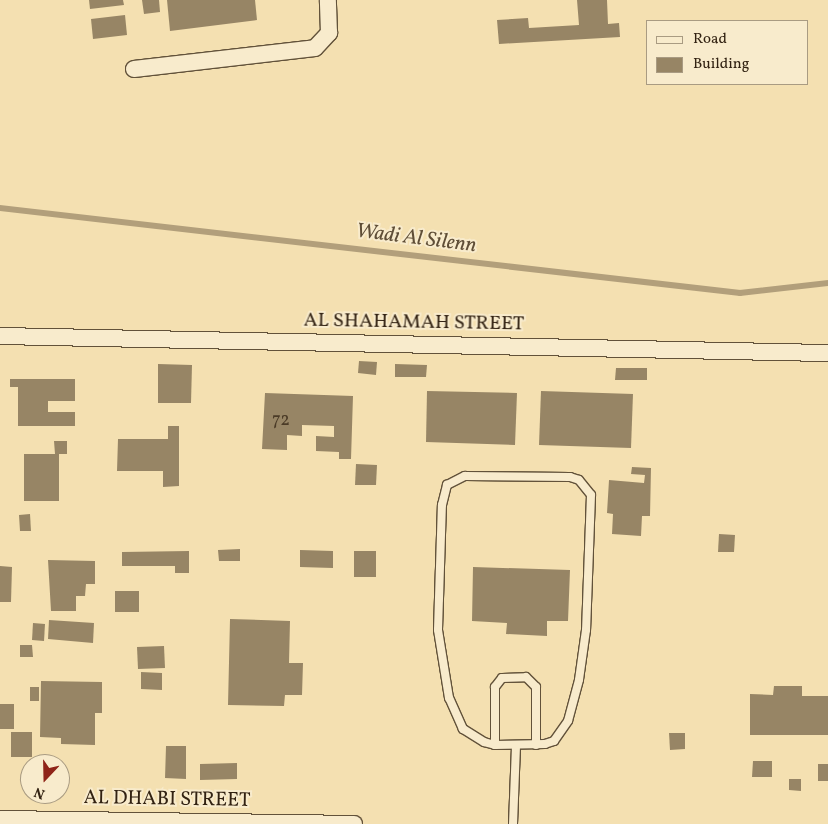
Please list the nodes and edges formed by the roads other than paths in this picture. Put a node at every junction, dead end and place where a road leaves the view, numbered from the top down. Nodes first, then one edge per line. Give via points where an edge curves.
1 (328, 0) edge
2 (134, 68) dead end
3 (0, 336) edge
4 (828, 353) edge
5 (495, 745) junction
6 (536, 745) junction
7 (516, 746) junction
8 (0, 819) edge
9 (334, 824) edge
10 (354, 824) edge
11 (513, 824) edge

1 - 2 street via 329,33 315,48
3 - 4 street, AL SHAHAMAH STREET
5 - 6 lane via 495,686 502,678 526,677 536,687
5 - 6 lane via 472,736 464,729 449,698 440,656 437,606 444,494 455,479 465,476 570,478 579,480 591,495 586,630 579,680 562,733 554,740
5 - 7 lane
6 - 7 lane
7 - 11 lane
8 - 9 street, AL DHABI STREET
9 - 10 street, AL DHABI STREET

